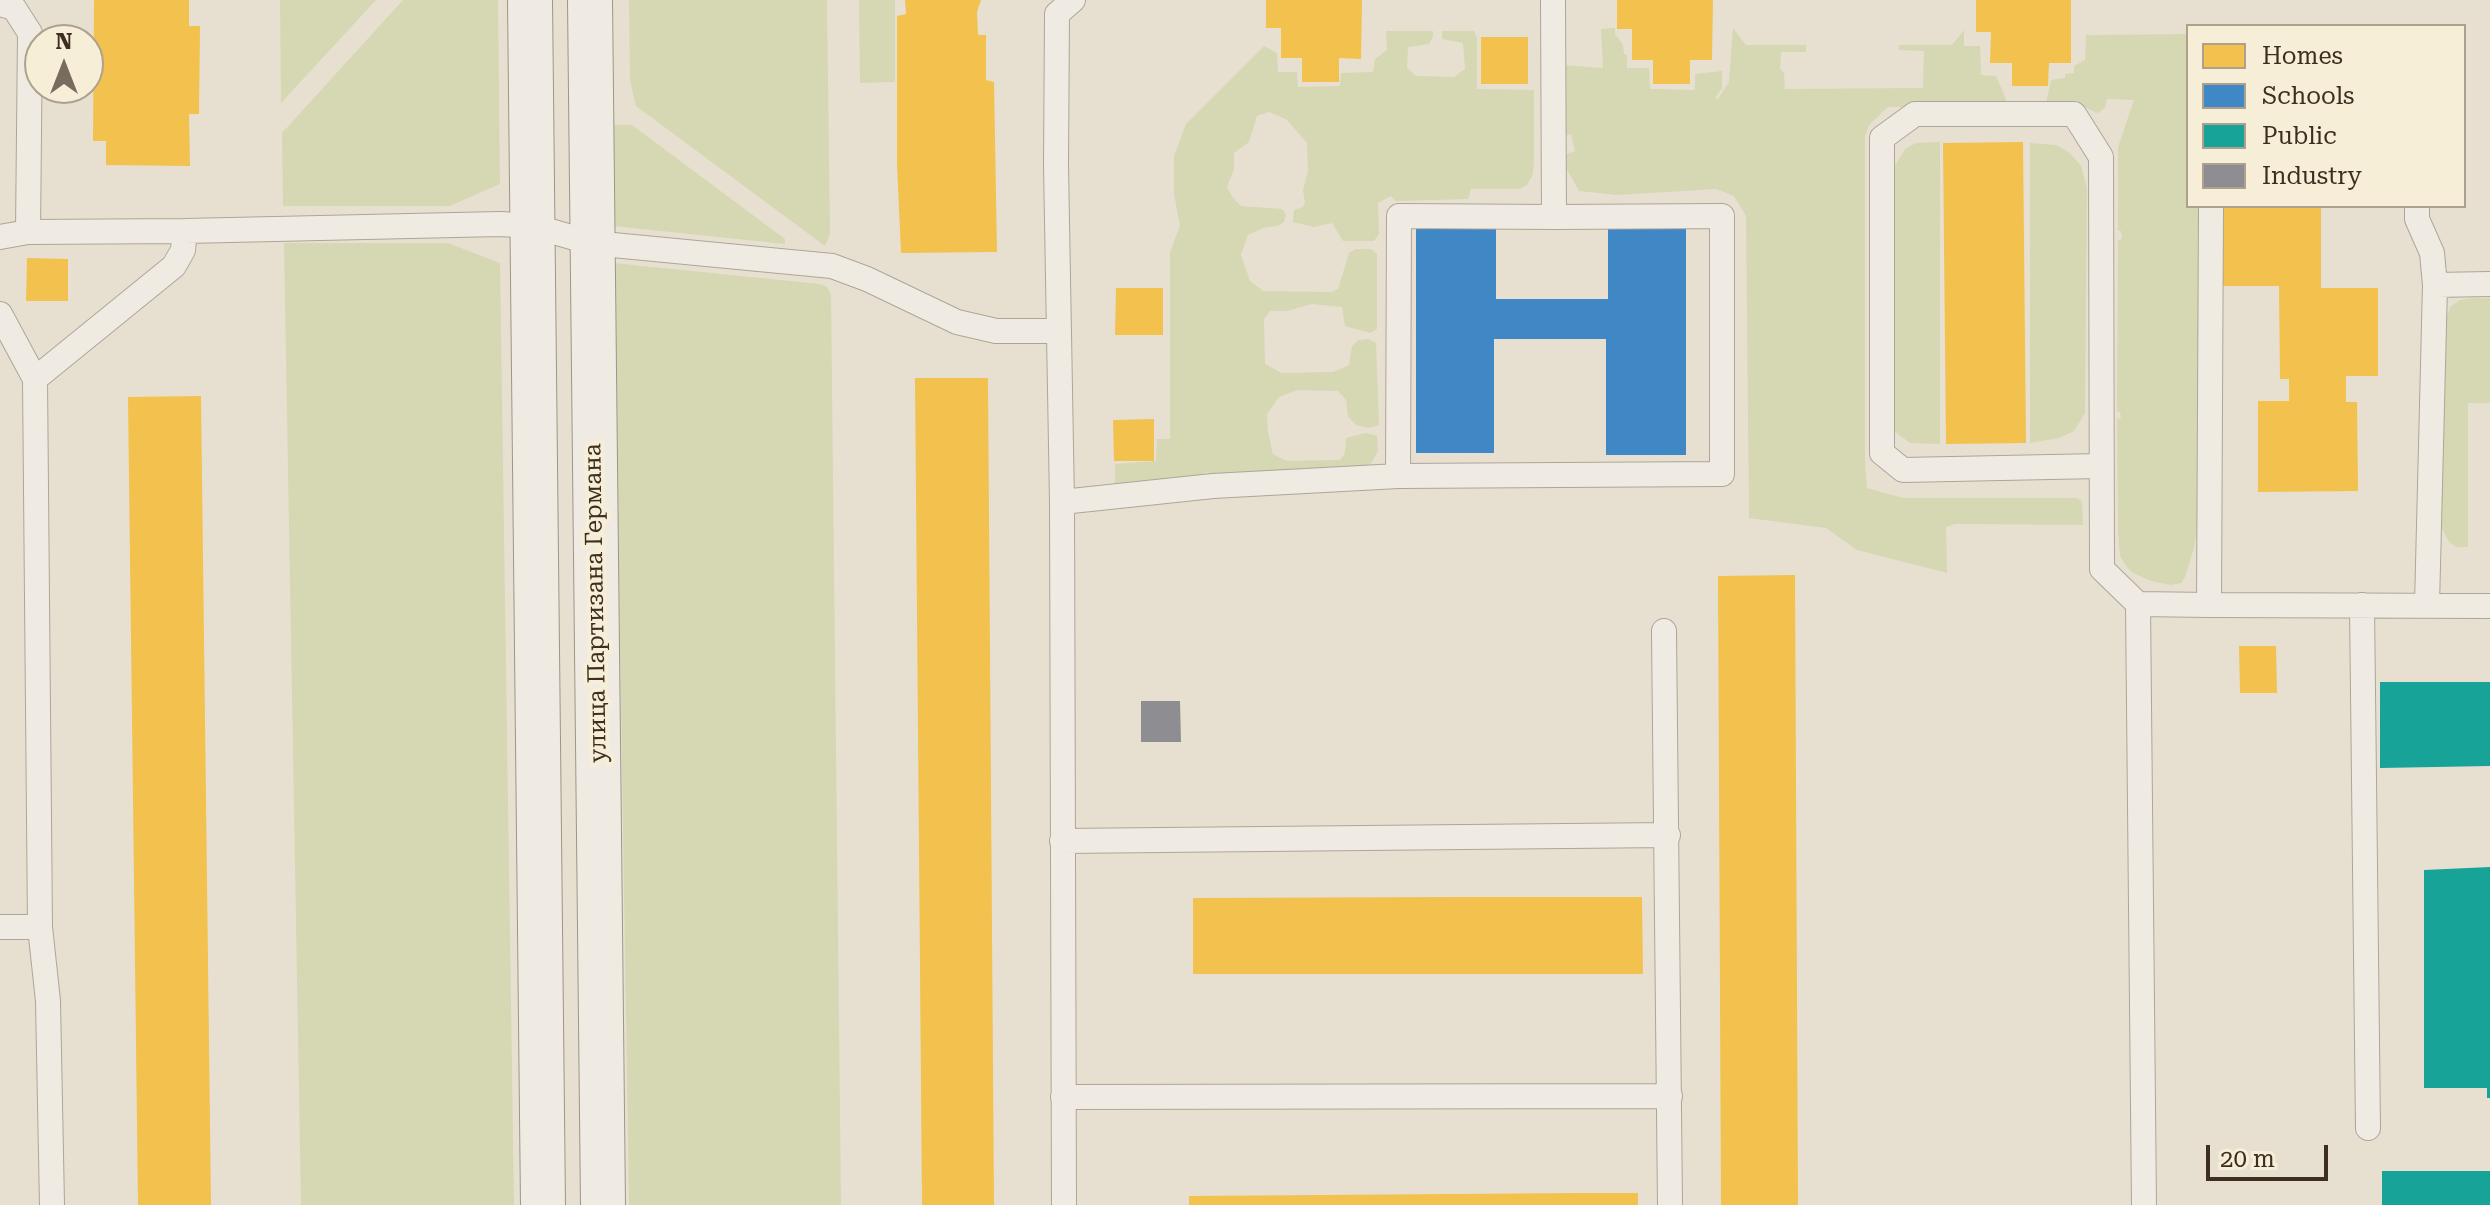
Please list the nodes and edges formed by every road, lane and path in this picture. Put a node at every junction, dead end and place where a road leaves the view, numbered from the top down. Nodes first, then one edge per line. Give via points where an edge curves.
1 (530, 0) edge
2 (590, 0) edge
3 (1073, 0) edge
4 (1553, 0) edge
5 (0, 4) edge
6 (2211, 208) edge
7 (2417, 208) edge
8 (1554, 217) junction
9 (533, 226) junction
10 (185, 231) junction
11 (28, 232) junction
12 (0, 237) edge
13 (592, 243) junction
14 (2490, 284) edge
15 (2435, 285) junction
16 (0, 314) edge
17 (1059, 331) junction
18 (35, 379) junction
19 (2100, 466) junction
20 (1398, 476) junction
21 (1062, 502) junction
22 (2138, 604) junction
23 (2209, 605) junction
24 (2362, 605) junction
25 (2427, 605) junction
26 (2490, 606) edge
27 (1664, 631) dead end
28 (1668, 835) junction
29 (1062, 841) junction
30 (0, 927) edge
31 (40, 927) junction
32 (1670, 1096) junction
33 (1063, 1097) junction
34 (2368, 1128) dead end
35 (52, 1205) edge
36 (543, 1205) edge
37 (603, 1205) edge
38 (1064, 1205) edge
39 (1670, 1205) edge
40 (2144, 1205) edge

1 - 9 main road
2 - 13 main road, улица Партизана Германа
3 - 17 lane via 1057,14
4 - 8 lane
5 - 11 lane via 14,8 30,33
6 - 23 lane
7 - 15 lane via 2432,253
8 - 20 lane via 1399,216
8 - 20 lane via 1722,216 1722,474
9 - 10 lane
9 - 13 lane
9 - 36 main road
10 - 11 lane
10 - 18 lane via 174,266
11 - 12 lane
13 - 17 lane via 832,266 957,322 996,331
13 - 37 main road, улица Партизана Германа
14 - 15 lane
15 - 25 lane
16 - 18 lane
17 - 21 lane
18 - 31 lane
19 - 19 lane via 2101,157 2074,114 1915,114 1882,138 1882,453 1903,470
19 - 22 lane via 2102,569
20 - 21 lane via 1213,486
21 - 29 lane
22 - 23 lane
22 - 40 lane
23 - 24 lane
24 - 25 lane
24 - 34 lane
25 - 26 lane
27 - 28 lane
28 - 29 lane
28 - 32 lane
29 - 33 lane
30 - 31 lane
31 - 35 lane via 48,1001
32 - 33 lane
32 - 39 lane
33 - 38 lane

